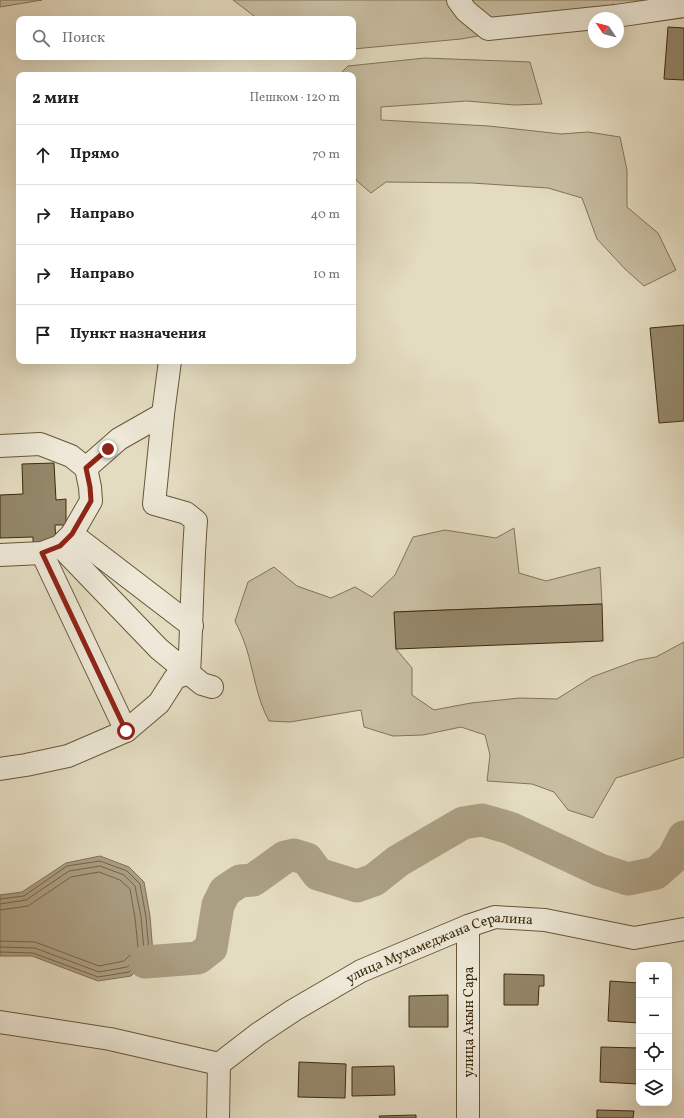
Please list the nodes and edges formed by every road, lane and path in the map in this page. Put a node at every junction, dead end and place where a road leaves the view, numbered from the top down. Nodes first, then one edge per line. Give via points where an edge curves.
1 (458, 0) edge
2 (684, 6) edge
3 (170, 364) edge
4 (163, 414) junction
5 (0, 446) edge
6 (86, 468) junction
7 (58, 544) junction
8 (0, 555) edge
9 (192, 626) junction
10 (189, 673) junction
11 (212, 687) dead end
12 (126, 731) junction
13 (0, 768) edge
14 (468, 926) junction
15 (684, 929) edge
16 (0, 1022) edge
17 (219, 1064) junction
18 (218, 1118) edge
19 (468, 1118) edge

1 - 2 street via 466,12 488,29 616,16
3 - 4 street
4 - 6 street via 119,439
4 - 9 street via 154,504 186,513 196,520 192,572
5 - 6 street via 40,444 71,456
6 - 7 street via 91,501
7 - 8 street
7 - 9 street
7 - 10 street via 159,649
7 - 12 street
9 - 10 street
10 - 11 street via 202,684
10 - 12 street via 175,678 159,703
12 - 13 street via 68,756 26,766
14 - 15 street, улица Мухамеджана Сералина via 495,917 545,920 634,938
14 - 17 street, улица Мухамеджана Сералина via 361,971 300,1006
14 - 19 street, улица Акын Сара
16 - 17 street via 110,1039
17 - 18 street

